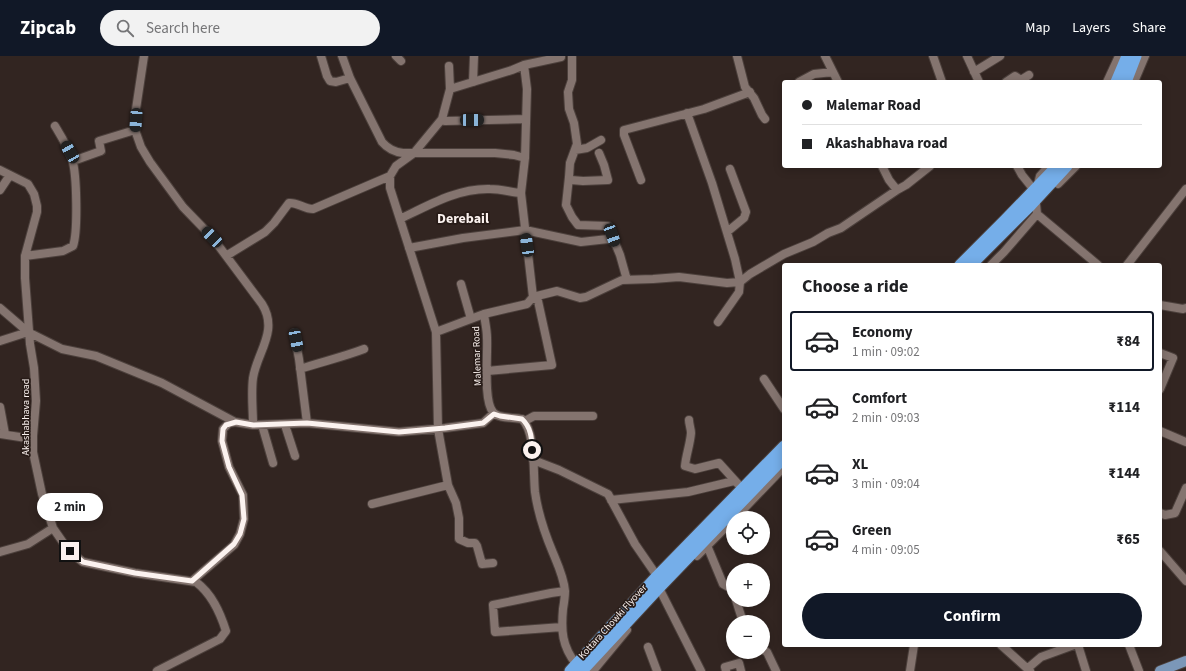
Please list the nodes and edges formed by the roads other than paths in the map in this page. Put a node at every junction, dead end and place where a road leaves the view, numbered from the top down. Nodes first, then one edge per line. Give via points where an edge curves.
1 (144, 56) edge
2 (321, 56) edge
3 (342, 56) edge
4 (474, 56) edge
5 (737, 56) edge
6 (825, 56) edge
7 (932, 56) edge
8 (967, 56) edge
9 (1000, 56) edge
10 (1119, 56) edge
11 (1127, 56) edge
12 (1136, 56) edge
13 (1146, 56) edge
14 (561, 57) edge
15 (575, 57) edge
16 (524, 65) junction
17 (449, 66) dead end
18 (833, 72) junction
19 (974, 72) junction
20 (1029, 75) dead end
21 (350, 78) junction
22 (803, 80) edge
23 (837, 80) edge
24 (941, 80) edge
25 (978, 80) edge
26 (1009, 80) edge
27 (1021, 80) edge
28 (1021, 80) edge
29 (1108, 80) edge
30 (1117, 80) edge
31 (1127, 80) edge
32 (1135, 80) edge
33 (473, 82) junction
34 (450, 89) junction
35 (750, 92) junction
36 (688, 113) junction
37 (526, 119) junction
38 (765, 119) dead end
39 (445, 121) dead end
40 (55, 126) dead end
41 (135, 130) junction
42 (601, 140) dead end
43 (575, 150) junction
44 (414, 153) junction
45 (599, 153) dead end
46 (525, 158) junction
47 (73, 161) junction
48 (883, 168) edge
49 (927, 168) edge
50 (1018, 168) edge
51 (1047, 168) edge
52 (1056, 168) edge
53 (1065, 168) edge
54 (1074, 168) edge
55 (730, 169) dead end
56 (0, 170) edge
57 (10, 175) junction
58 (390, 176) junction
59 (568, 176) junction
60 (641, 180) dead end
61 (1186, 189) edge
62 (0, 190) edge
63 (897, 190) junction
64 (521, 193) junction
65 (1035, 200) junction
66 (400, 219) junction
67 (524, 230) junction
68 (727, 232) junction
69 (611, 240) dead end
70 (409, 248) junction
71 (26, 256) junction
72 (226, 256) junction
73 (962, 263) edge
74 (973, 263) edge
75 (993, 263) edge
76 (1096, 263) edge
77 (1129, 263) edge
78 (627, 280) junction
79 (740, 282) junction
80 (461, 284) dead end
81 (533, 297) junction
82 (1162, 305) edge
83 (0, 308) edge
84 (1186, 308) edge
85 (484, 314) junction
86 (471, 319) junction
87 (718, 322) dead end
88 (28, 332) junction
89 (436, 332) junction
90 (294, 334) dead end
91 (0, 341) edge
92 (364, 349) dead end
93 (1162, 353) edge
94 (300, 369) junction
95 (487, 371) junction
96 (764, 380) dead end
97 (1162, 384) edge
98 (782, 406) edge
99 (0, 407) edge
100 (494, 414) junction
101 (593, 416) dead end
102 (689, 420) dead end
103 (525, 421) junction
104 (236, 422) junction
105 (307, 423) junction
106 (257, 425) junction
107 (285, 425) junction
108 (438, 429) junction
109 (1162, 432) edge
110 (3, 434) edge
111 (33, 438) junction
112 (1186, 442) edge
113 (782, 448) edge
114 (295, 456) dead end
115 (533, 460) junction
116 (782, 460) edge
117 (273, 463) dead end
118 (782, 469) edge
119 (734, 481) junction
120 (448, 484) junction
121 (1186, 488) edge
122 (742, 489) junction
123 (611, 500) junction
124 (372, 504) dead end
125 (742, 511) edge
126 (1162, 514) edge
127 (726, 526) edge
128 (53, 528) junction
129 (706, 543) junction
130 (0, 552) edge
131 (1162, 553) edge
132 (493, 563) dead end
133 (657, 576) junction
134 (192, 581) junction
135 (1186, 581) edge
136 (726, 586) edge
137 (660, 590) junction
138 (565, 592) junction
139 (562, 627) junction
140 (648, 647) dead end
141 (914, 647) edge
142 (1003, 647) edge
143 (1069, 647) edge
144 (1079, 647) edge
145 (1130, 647) edge
146 (770, 658) edge
147 (1186, 661) edge
148 (1186, 668) edge
149 (576, 669) edge
150 (1029, 669) edge
151 (157, 671) edge
152 (593, 671) edge
153 (657, 671) edge
154 (701, 671) edge
155 (726, 671) edge
156 (741, 671) edge
157 (776, 671) edge
158 (910, 671) edge
159 (1086, 671) edge
160 (1139, 671) edge
161 (1160, 671) edge
162 (1178, 671) edge

1 - 41 street
2 - 21 street via 330,81
3 - 21 street
4 - 33 street
5 - 35 street via 746,87
6 - 18 street
7 - 24 street
8 - 19 street
9 - 19 street
10 - 29 street
11 - 30 highway
12 - 31 highway
13 - 32 street
14 - 15 street
14 - 16 street
15 - 43 street via 568,92 569,109 576,134
16 - 33 street
16 - 37 street via 527,89
17 - 34 street
18 - 22 street via 814,74
18 - 23 street
19 - 25 street
20 - 28 street
21 - 44 street via 382,142 394,152
26 - 27 street via 1015,76
33 - 34 street
34 - 44 street via 442,119
35 - 36 street
35 - 38 street
36 - 60 street via 624,130
36 - 68 street
37 - 39 street
37 - 46 street
40 - 47 street
41 - 47 street via 101,140 101,151
41 - 72 street via 150,162 183,207 212,237
42 - 43 street via 587,148
43 - 59 street
44 - 46 street via 495,153
44 - 58 street via 396,166
45 - 59 street via 608,180 571,180
46 - 64 street
47 - 71 street via 76,239 73,246 63,251
48 - 63 street
49 - 63 street
50 - 65 street
51 - 65 street via 1040,176
52 - 65 highway
53 - 65 highway
54 - 65 street
55 - 68 street via 746,212 744,218
56 - 57 street, Akashabhava road
57 - 62 street
57 - 71 street, Akashabhava road via 28,184 36,200 37,212
58 - 66 street via 390,188
58 - 72 street via 313,209 289,203 265,232
59 - 78 street via 566,205 572,217 578,225 608,226
61 - 77 street
63 - 79 street via 842,228 784,254
64 - 66 street via 491,189 449,196
64 - 67 street
65 - 73 highway
65 - 74 highway
65 - 75 street via 1004,252
65 - 76 street via 1048,223
66 - 70 street
67 - 69 street via 581,242
67 - 70 street
67 - 81 street
68 - 79 street
70 - 89 street
71 - 88 street, Akashabhava road
72 - 106 street via 267,311 269,318 264,348 253,377
78 - 79 street, Malemar Road via 679,277 727,283
78 - 81 street, Malemar Road via 622,280 586,298 557,291
79 - 87 street via 739,292
80 - 86 street
81 - 85 street, Malemar Road via 527,304
81 - 95 street via 538,301 552,365
82 - 84 street
83 - 88 street
85 - 86 street
85 - 95 street, Malemar Road
86 - 89 street
88 - 91 street
88 - 104 street via 62,349 96,356 162,383
88 - 111 street, Akashabhava road via 36,401
89 - 108 street
90 - 94 street
92 - 94 street
93 - 97 street via 1173,358
94 - 105 street
95 - 100 street, Malemar Road via 488,396
96 - 98 street
99 - 110 street
100 - 103 street
100 - 108 street via 483,423
101 - 103 street via 534,416
102 - 119 street via 691,432 685,466 695,469 719,463
103 - 115 street via 532,440
104 - 106 street
104 - 134 street via 226,425 223,429 222,441 229,467 242,495 244,519 240,534 234,544
105 - 107 street
105 - 108 street via 399,432
106 - 107 street
106 - 117 street
107 - 114 street
108 - 120 street
109 - 112 street
110 - 111 street
111 - 128 street, Akashabhava road via 42,494
113 - 122 highway
115 - 123 street via 608,494
115 - 138 street via 535,494 542,525 560,571
116 - 129 highway, Kottara Chowki Flyover
118 - 125 street
119 - 122 street
119 - 123 street via 688,492
120 - 124 street
120 - 132 street via 459,518 459,539 478,546 482,564
121 - 126 street via 1175,512
122 - 133 highway
123 - 133 street via 635,544
127 - 129 street
128 - 130 street via 28,544
128 - 134 street, Akashabhava road via 70,551 83,562
129 - 136 street
129 - 137 highway, Kottara Chowki Flyover
131 - 135 street
133 - 149 highway
134 - 151 street, Akashabhava road via 204,588 212,597 226,631 220,639
137 - 149 highway, Kottara Chowki Flyover
137 - 152 street
137 - 154 street
138 - 139 street
138 - 139 street via 493,605 495,632
139 - 149 street
140 - 153 street
141 - 158 street
142 - 150 street
143 - 150 street via 1042,657
144 - 159 street
145 - 160 street
146 - 157 street
147 - 161 main road
148 - 162 main road
155 - 156 street via 725,668 739,662

